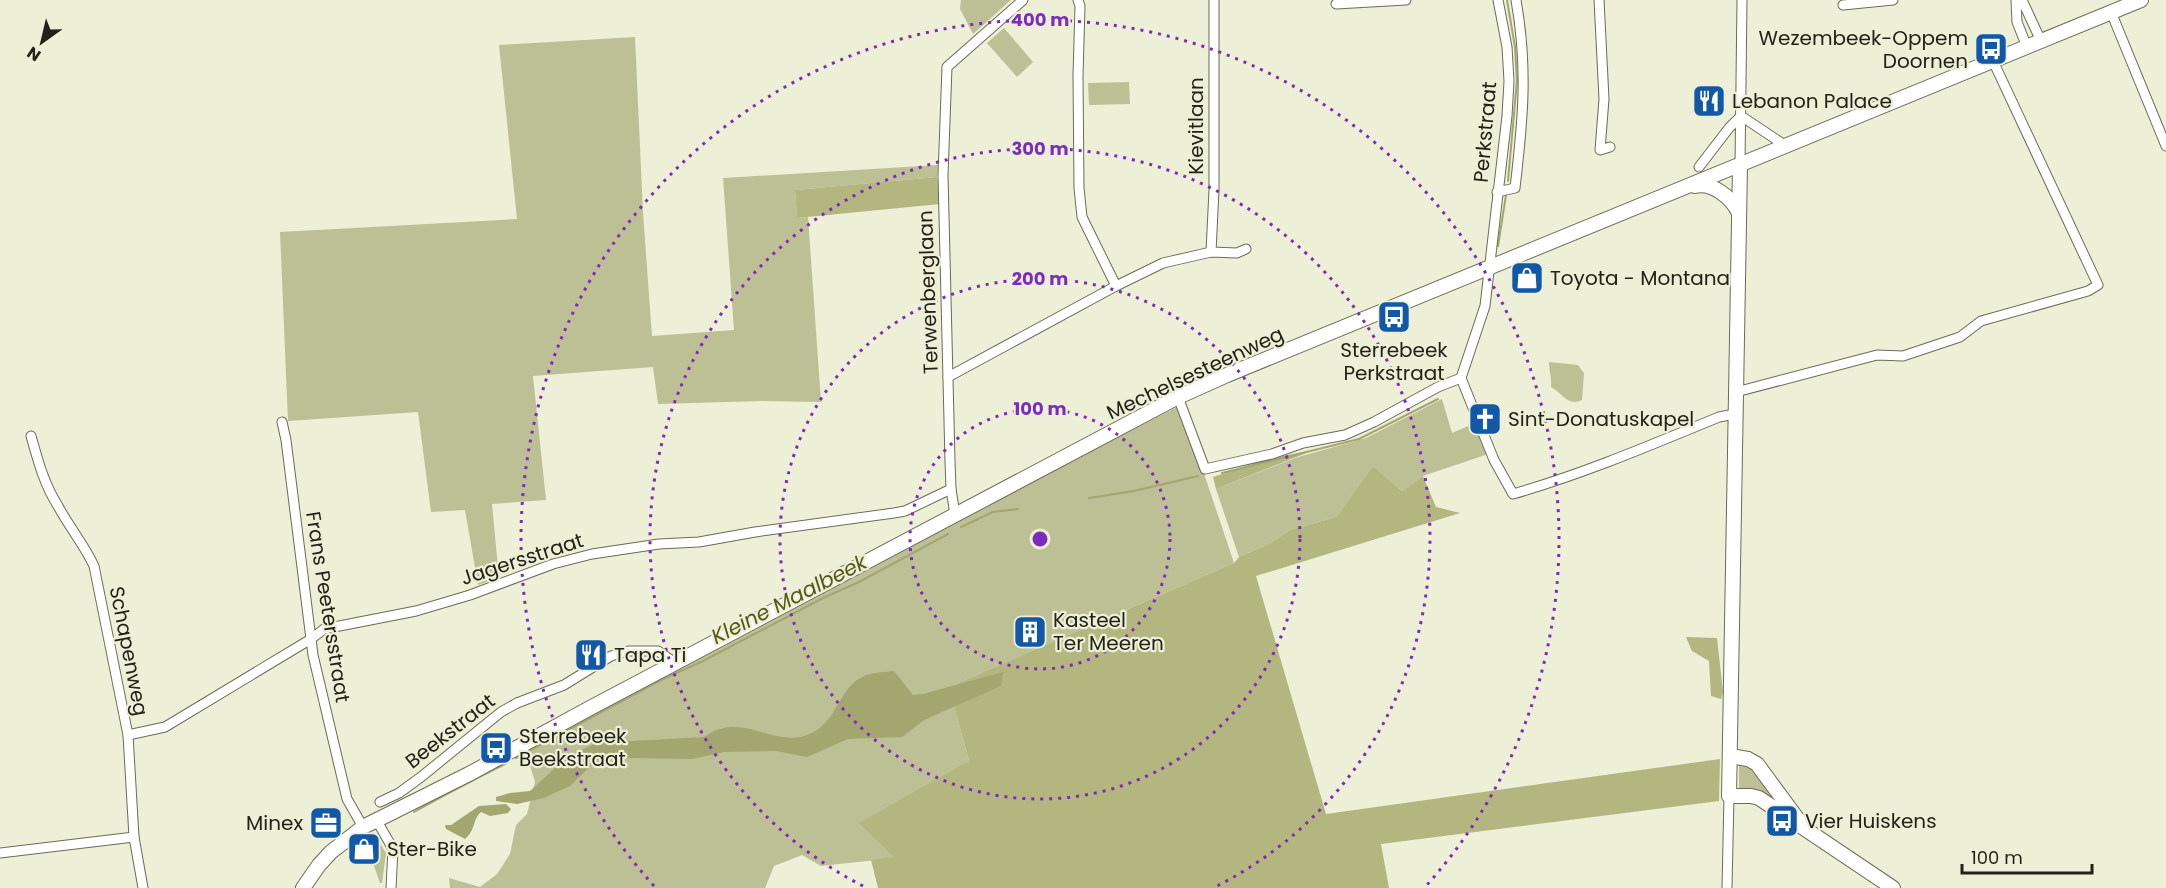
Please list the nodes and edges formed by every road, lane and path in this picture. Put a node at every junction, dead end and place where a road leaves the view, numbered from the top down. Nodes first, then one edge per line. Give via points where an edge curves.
1 (1023, 0) edge
2 (1078, 0) edge
3 (1214, 0) edge
4 (1406, 0) edge
5 (1498, 0) edge
6 (1516, 0) edge
7 (1599, 0) edge
8 (1742, 0) edge
9 (1893, 0) edge
10 (2016, 0) edge
11 (2022, 0) edge
12 (2141, 0) edge
13 (1868, 1) edge
14 (1350, 2) edge
15 (1336, 4) dead end
16 (1843, 6) dead end
17 (2111, 12) junction
18 (2041, 41) junction
19 (2027, 47) junction
20 (1993, 61) junction
21 (1741, 116) junction
22 (1786, 146) junction
23 (2166, 146) edge
24 (1610, 147) dead end
25 (1740, 165) junction
26 (1700, 167) dead end
27 (1684, 189) junction
28 (1497, 192) junction
29 (1739, 213) junction
30 (1246, 249) dead end
31 (1211, 252) junction
32 (1489, 268) junction
33 (1116, 286) junction
34 (948, 377) junction
35 (1461, 378) junction
36 (1736, 392) junction
37 (1178, 397) junction
38 (1735, 414) junction
39 (282, 422) dead end
40 (31, 436) dead end
41 (951, 489) junction
42 (956, 515) junction
43 (311, 639) junction
44 (675, 663) junction
45 (128, 735) junction
46 (1730, 756) junction
47 (1729, 796) junction
48 (380, 802) dead end
49 (377, 820) junction
50 (1802, 825) junction
51 (363, 828) junction
52 (134, 837) junction
53 (0, 853) edge
54 (143, 888) edge
55 (303, 888) edge
56 (391, 888) edge
57 (1727, 888) edge
58 (1893, 888) edge

1 - 34 street, Terwenberglaan via 947,67 943,175
2 - 33 street via 1082,217
3 - 31 street, Kievitlaan
4 - 14 street
5 - 28 street, Perkstraat via 1509,81
6 - 28 street via 1523,38 1522,126 1515,188
7 - 24 street via 1604,99 1599,150
8 - 21 street
9 - 13 street
10 - 19 street via 2017,22
11 - 18 street
12 - 17 main road, Mechelsesteenweg
13 - 16 street
14 - 15 street
17 - 18 main road, Mechelsesteenweg
17 - 23 street
18 - 19 main road, Mechelsesteenweg
19 - 20 main road, Mechelsesteenweg
20 - 22 main road, Mechelsesteenweg
20 - 36 street via 2098,285 1981,321 1960,336 1903,356 1877,355
21 - 22 street
21 - 25 street
21 - 26 street
22 - 25 main road, Mechelsesteenweg
25 - 27 main road, Mechelsesteenweg
25 - 29 main road
27 - 29 main road via 1704,185 1732,201
27 - 32 main road, Mechelsesteenweg
28 - 32 street, Perkstraat
29 - 36 main road
30 - 31 street via 1237,253
31 - 33 street via 1163,263
32 - 35 street, Perkstraat via 1484,311
32 - 37 main road, Mechelsesteenweg
33 - 34 street
34 - 41 street, Terwenberglaan
35 - 37 street via 1345,435 1205,469
35 - 38 street via 1494,460 1513,494
36 - 38 main road
37 - 42 main road, Mechelsesteenweg
38 - 46 main road
39 - 43 street, Frans Peetersstraat
40 - 45 street, Schapenweg via 43,479 94,566
41 - 42 street, Terwenberglaan
41 - 43 street, Jagersstraat via 894,513 592,554 416,612 324,629
42 - 44 main road, Mechelsesteenweg
43 - 45 street, Jagersstraat via 165,727
43 - 51 street, Frans Peetersstraat via 347,799
44 - 48 street, Beekstraat via 658,651 628,651 611,656 564,685 501,712 421,777
44 - 49 main road, Mechelsesteenweg via 460,770 421,797
45 - 52 street, Schapenweg
46 - 47 main road
46 - 50 main road via 1758,764
47 - 50 main road via 1760,798
47 - 57 street
49 - 51 main road, Mechelsesteenweg
49 - 56 street via 393,849
50 - 58 main road
51 - 55 main road, Mechelsesteenweg via 325,858
52 - 53 street
52 - 54 street, Schapenweg

